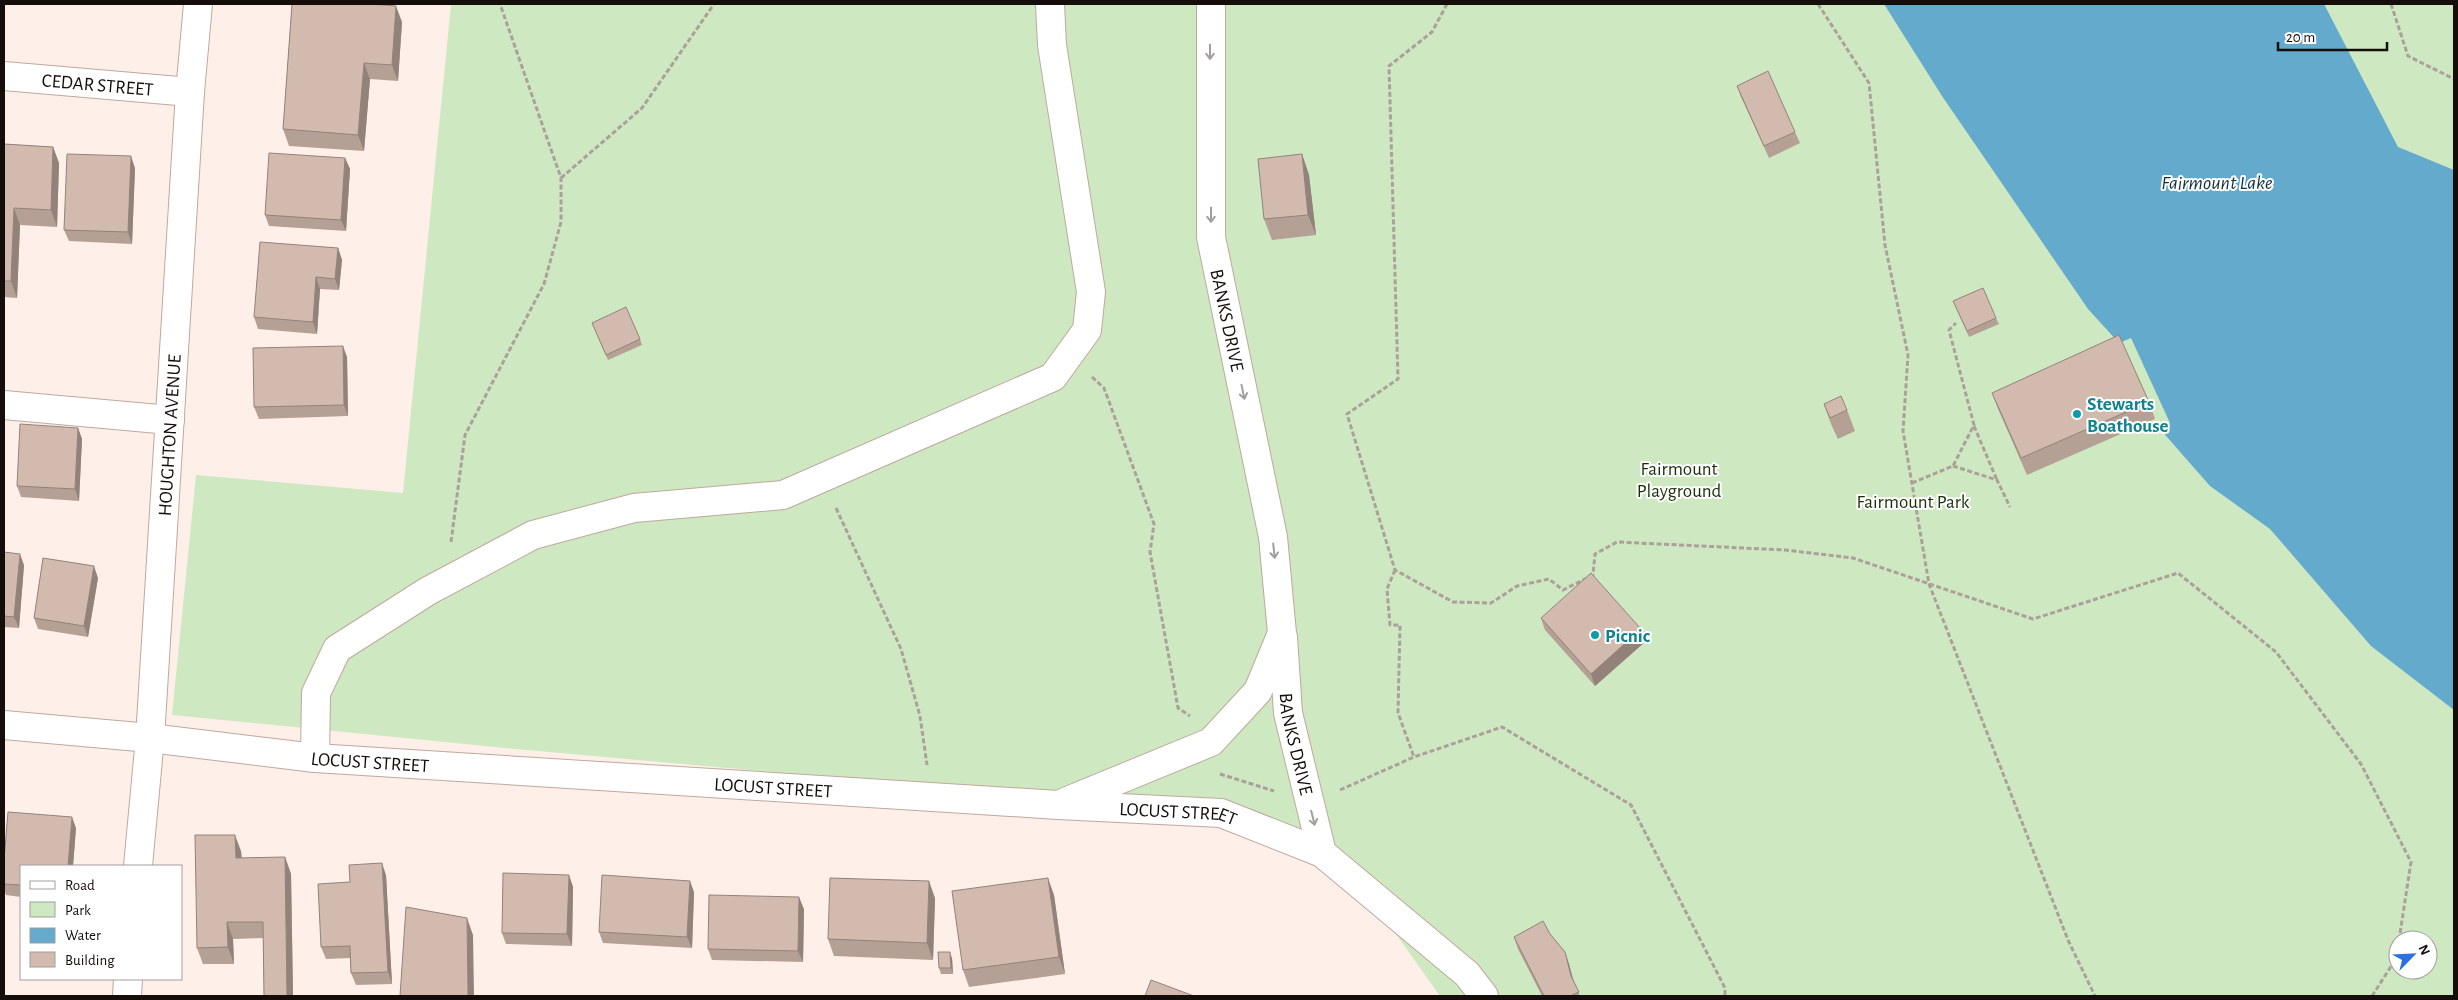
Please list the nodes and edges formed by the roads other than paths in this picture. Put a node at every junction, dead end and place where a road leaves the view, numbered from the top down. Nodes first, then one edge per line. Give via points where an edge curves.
1 (198, 4) edge
2 (1050, 4) edge
3 (1211, 4) edge
4 (4, 76) edge
5 (190, 92) junction
6 (4, 405) edge
7 (170, 420) junction
8 (1282, 633) junction
9 (4, 726) edge
10 (150, 738) junction
11 (315, 758) junction
12 (1058, 805) junction
13 (1322, 853) junction
14 (138, 865) edge
15 (128, 980) edge
16 (126, 996) edge
17 (1484, 996) edge

1 - 5 street, HOUGHTON AVENUE
2 - 11 street via 1052,45 1091,292 1087,330 1053,377 783,495 634,508 533,535 446,582 337,649 316,693
3 -> 8 street, BANKS DRIVE via 1211,237 1273,537
4 - 5 street, CEDAR STREET
5 - 7 street, HOUGHTON AVENUE
6 - 7 street
7 - 10 street, HOUGHTON AVENUE
8 - 12 street, BANKS DRIVE via 1258,691 1211,742
8 -> 13 street, BANKS DRIVE via 1288,713
9 - 10 street, LOCUST STREET
10 - 11 street, LOCUST STREET
10 - 14 street, HOUGHTON AVENUE
11 - 12 street, LOCUST STREET
12 - 13 street, LOCUST STREET via 1221,813
13 - 17 street, LOCUST STREET via 1461,968
15 - 16 street

